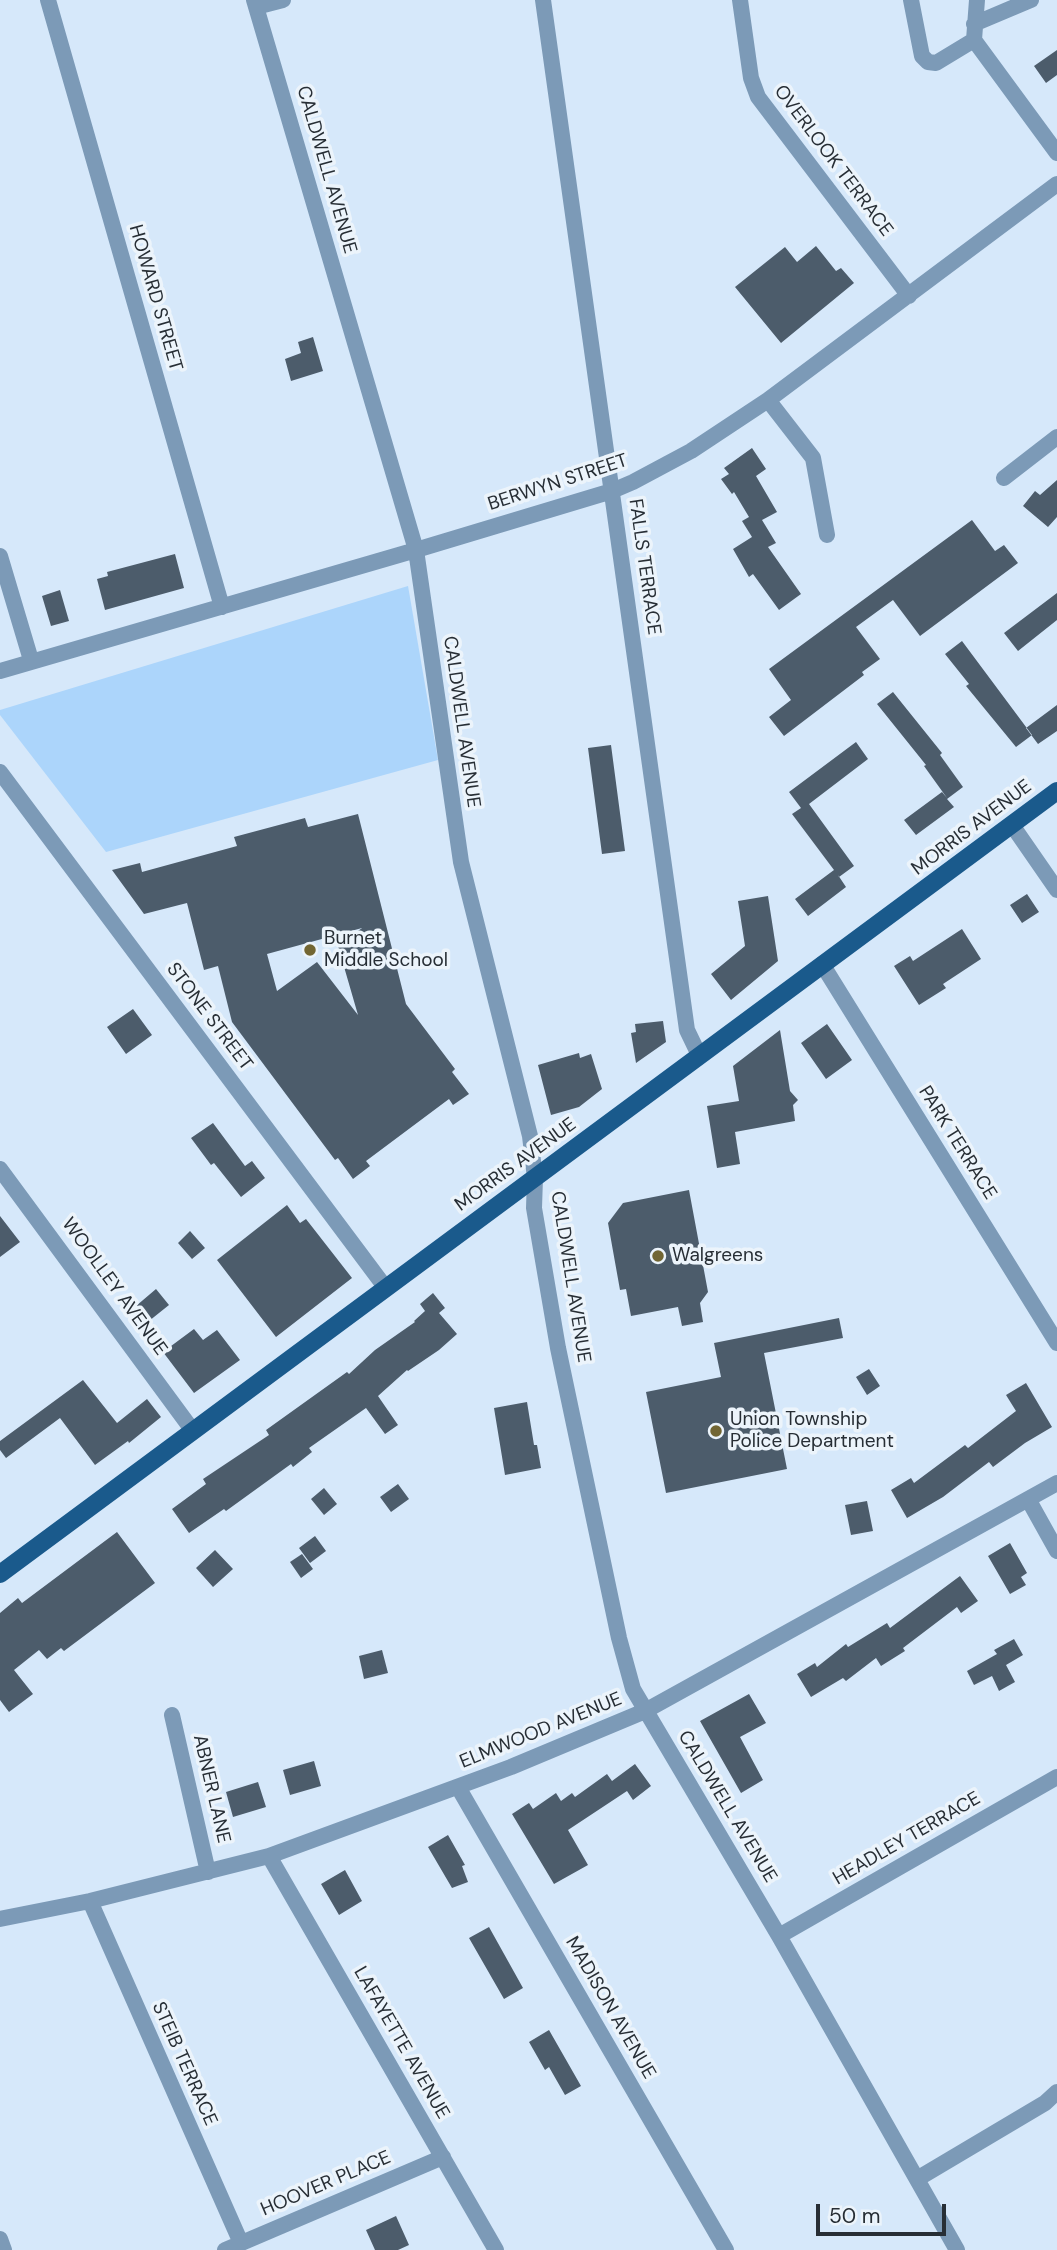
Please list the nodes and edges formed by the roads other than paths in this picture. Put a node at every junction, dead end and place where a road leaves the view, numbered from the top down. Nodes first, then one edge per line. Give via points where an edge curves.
1 (48, 0) edge
2 (283, 0) edge
3 (543, 0) edge
4 (740, 0) edge
5 (911, 0) edge
6 (977, 0) edge
7 (1031, 0) edge
8 (255, 4) edge
9 (974, 32) junction
10 (1057, 153) edge
11 (1057, 184) edge
12 (909, 296) junction
13 (768, 400) junction
14 (1057, 437) edge
15 (1004, 478) dead end
16 (612, 491) junction
17 (827, 535) dead end
18 (416, 550) junction
19 (0, 555) edge
20 (222, 607) junction
21 (30, 660) junction
22 (0, 671) edge
23 (0, 772) edge
24 (1057, 791) edge
25 (1013, 825) junction
26 (1057, 890) edge
27 (822, 964) junction
28 (699, 1055) junction
29 (0, 1169) edge
30 (534, 1178) junction
31 (385, 1287) junction
32 (1057, 1343) edge
33 (193, 1431) junction
34 (1057, 1483) edge
35 (1028, 1499) junction
36 (1057, 1551) edge
37 (1, 1571) edge
38 (645, 1711) junction
39 (172, 1715) dead end
40 (1057, 1777) edge
41 (458, 1787) junction
42 (269, 1856) junction
43 (208, 1872) junction
44 (90, 1901) junction
45 (0, 1919) edge
46 (779, 1936) junction
47 (1057, 2092) edge
48 (443, 2157) junction
49 (917, 2179) junction
50 (0, 2239) edge
51 (241, 2243) junction
52 (4, 2250) edge
53 (225, 2250) edge
54 (496, 2250) edge
55 (726, 2250) edge
56 (957, 2250) edge

1 - 20 street, HOWARD STREET
2 - 8 street
3 - 16 street, FALLS TERRACE
4 - 12 street, OVERLOOK TERRACE via 758,97
5 - 9 street via 922,56 928,62 936,63
6 - 9 street
7 - 9 street
8 - 18 street, CALDWELL AVENUE
9 - 10 street
11 - 12 street, BERWYN STREET
12 - 13 street, BERWYN STREET
13 - 16 street, BERWYN STREET via 691,451
13 - 17 street via 813,458
14 - 15 street
16 - 18 street, BERWYN STREET
16 - 28 street, FALLS TERRACE via 687,1030
18 - 20 street, BERWYN STREET
18 - 30 street, CALDWELL AVENUE via 461,862 530,1136
19 - 21 street
20 - 21 street, BERWYN STREET
21 - 22 street, BERWYN STREET
23 - 31 street, STONE STREET
24 - 25 main road, MORRIS AVENUE
25 - 26 street
25 - 27 main road, MORRIS AVENUE
27 - 28 main road, MORRIS AVENUE
27 - 32 street, PARK TERRACE
28 - 30 main road, MORRIS AVENUE
29 - 33 street, WOOLLEY AVENUE
30 - 31 main road, MORRIS AVENUE
30 - 38 street, CALDWELL AVENUE via 534,1208 574,1428 619,1638 633,1689
31 - 33 main road, MORRIS AVENUE
33 - 37 main road, MORRIS AVENUE
34 - 35 street, ELMWOOD AVENUE
35 - 36 street
35 - 38 street, ELMWOOD AVENUE
38 - 41 street, ELMWOOD AVENUE
38 - 46 street, CALDWELL AVENUE
39 - 43 street, ABNER LANE
40 - 46 street, HEADLEY TERRACE
41 - 42 street, ELMWOOD AVENUE
41 - 55 street, MADISON AVENUE
42 - 43 street, ELMWOOD AVENUE
42 - 48 street, LAFAYETTE AVENUE
43 - 44 street, ELMWOOD AVENUE
44 - 45 street, ELMWOOD AVENUE
44 - 51 street, STEIB TERRACE
46 - 49 street, CALDWELL AVENUE
47 - 49 street
48 - 51 street, HOOVER PLACE
48 - 54 street, LAFAYETTE AVENUE
49 - 56 street, CALDWELL AVENUE
50 - 52 street
51 - 53 street, HOOVER PLACE

